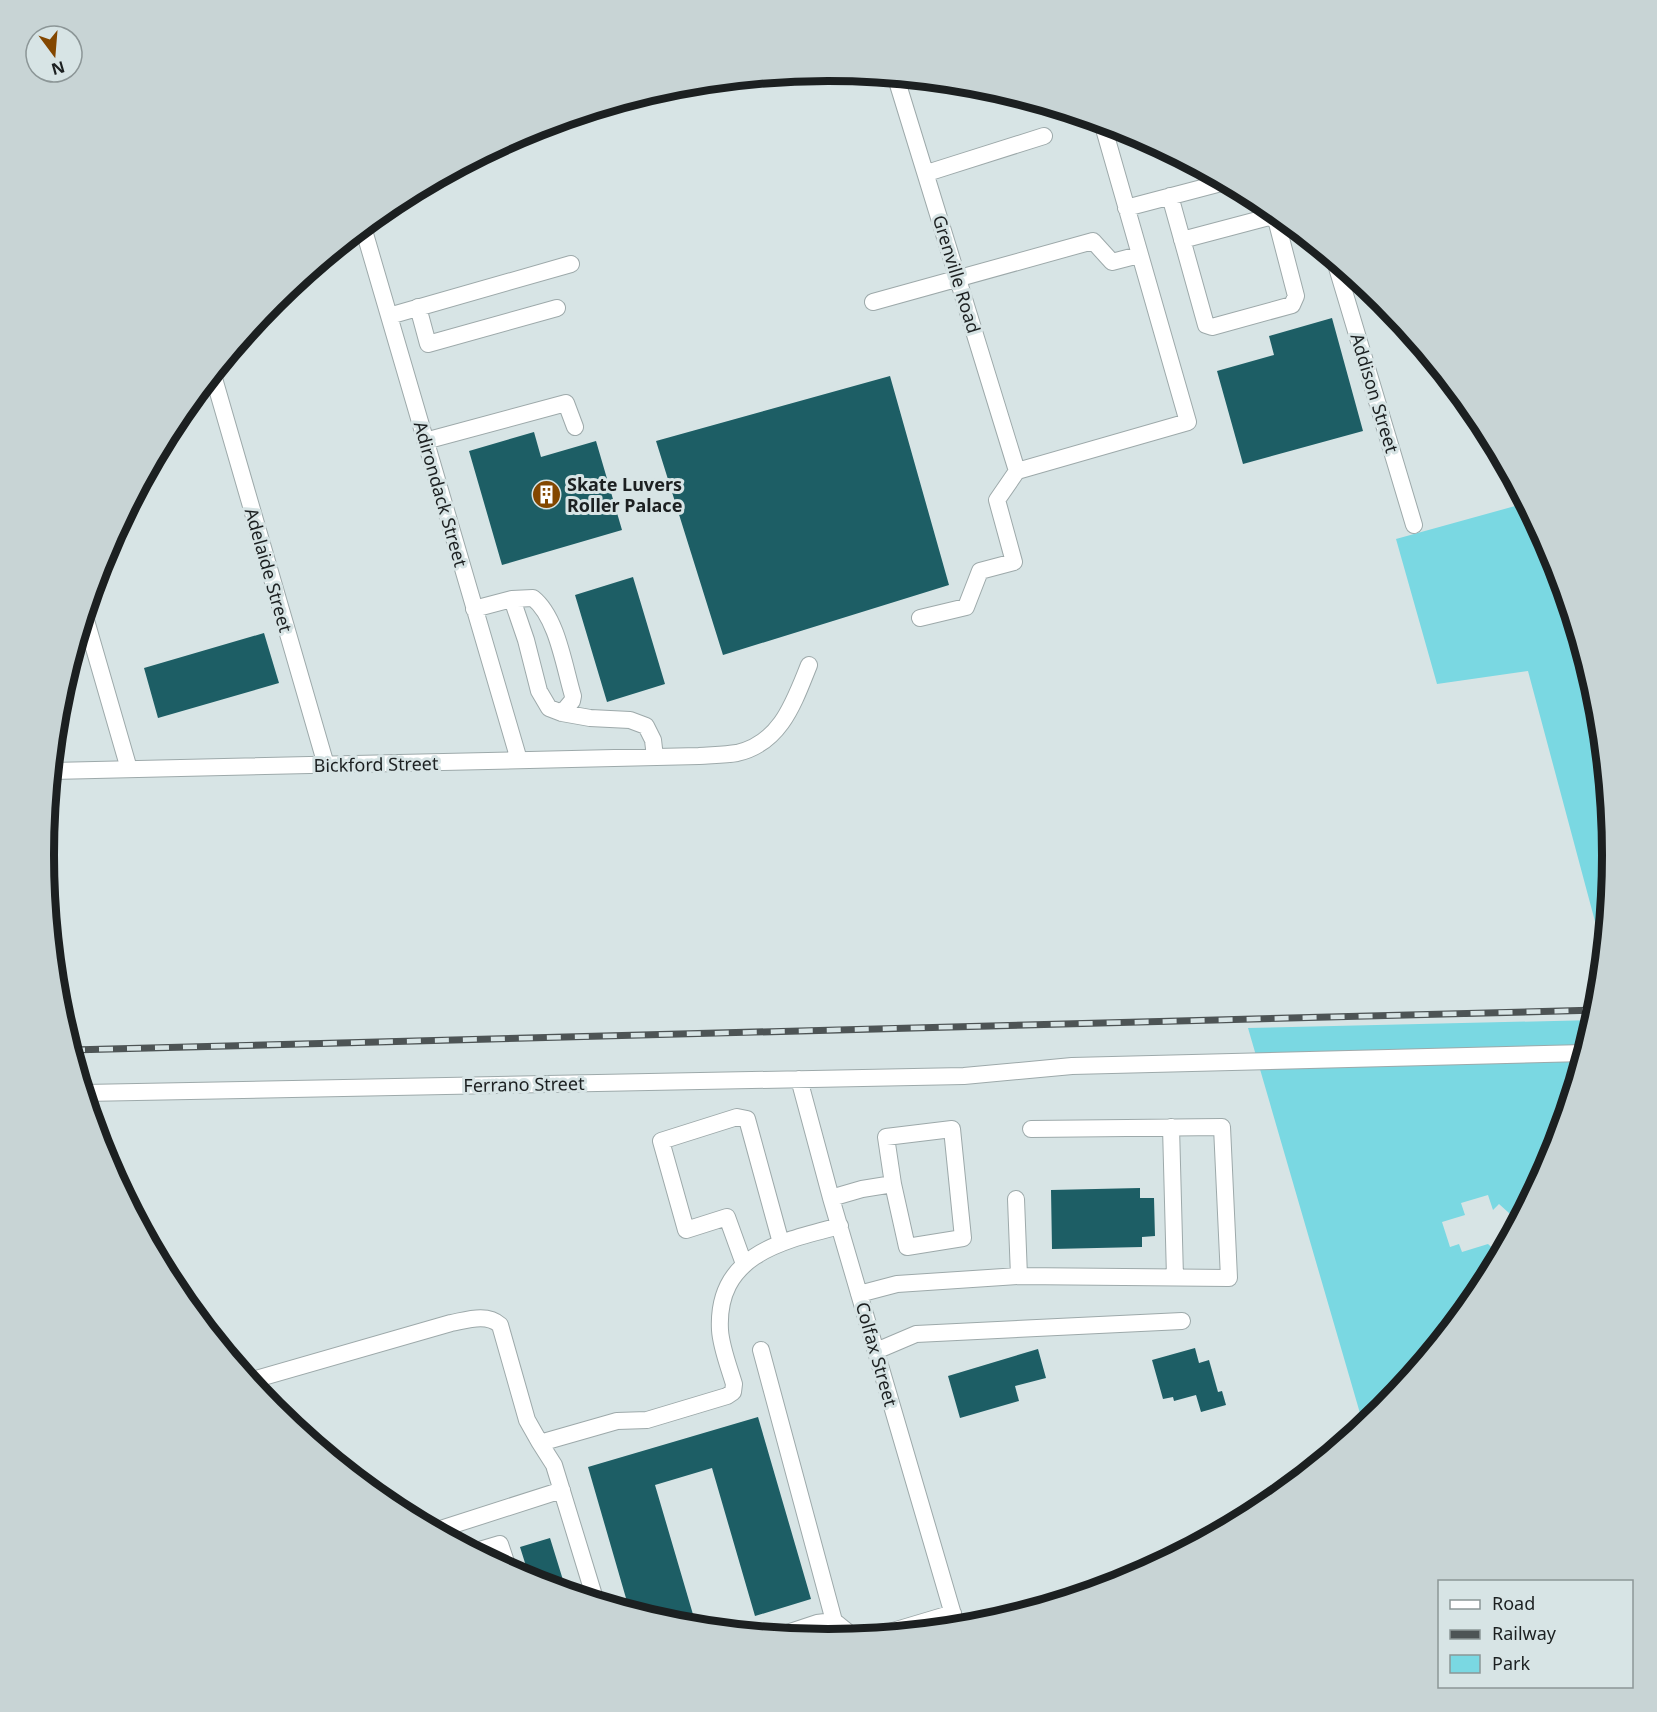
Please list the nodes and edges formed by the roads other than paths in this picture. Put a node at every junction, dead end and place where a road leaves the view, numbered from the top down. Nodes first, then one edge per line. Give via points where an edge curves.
1 (898, 85) edge
2 (1105, 133) edge
3 (1044, 136) dead end
4 (927, 173) junction
5 (1215, 185) edge
6 (1170, 196) junction
7 (1126, 208) junction
8 (1267, 218) edge
9 (1278, 226) edge
10 (366, 236) edge
11 (1182, 240) junction
12 (1139, 255) junction
13 (571, 264) dead end
14 (1339, 274) edge
15 (959, 279) junction
16 (873, 302) dead end
17 (418, 307) junction
18 (557, 308) dead end
19 (389, 316) junction
20 (215, 383) edge
21 (575, 427) dead end
22 (425, 441) junction
23 (1017, 471) junction
24 (1414, 525) dead end
25 (512, 599) junction
26 (474, 609) junction
27 (920, 618) dead end
28 (88, 629) edge
29 (809, 665) dead end
30 (562, 713) junction
31 (655, 757) junction
32 (519, 760) junction
33 (326, 765) junction
34 (129, 769) junction
35 (59, 771) edge
36 (1578, 1053) edge
37 (799, 1079) junction
38 (91, 1093) edge
39 (1171, 1128) junction
40 (1031, 1129) dead end
41 (893, 1184) junction
42 (831, 1198) junction
43 (1016, 1198) dead end
44 (840, 1226) junction
45 (781, 1243) junction
46 (744, 1264) junction
47 (1019, 1276) junction
48 (1175, 1277) junction
49 (859, 1294) junction
50 (1182, 1321) dead end
51 (761, 1350) dead end
52 (876, 1351) junction
53 (258, 1379) edge
54 (540, 1443) junction
55 (562, 1490) junction
56 (443, 1528) edge
57 (483, 1549) edge
58 (505, 1560) edge
59 (593, 1593) edge
60 (834, 1621) junction
61 (955, 1621) edge
62 (798, 1629) edge
63 (845, 1630) edge

1 - 4 street, Grenville Road
2 - 7 street
3 - 4 street
4 - 15 street, Grenville Road
5 - 6 street
6 - 7 street
6 - 11 street
7 - 12 street
8 - 11 street
9 - 11 street via 1295,302 1212,327 1206,325
10 - 19 street, Adirondack Street
12 - 15 street via 1112,262 1093,241
12 - 23 street via 1188,422
13 - 17 street
14 - 24 street, Addison Street
15 - 16 street
15 - 23 street, Grenville Road
17 - 18 street via 428,344
17 - 19 street
19 - 22 street, Adirondack Street
20 - 33 street, Adelaide Street
21 - 22 street via 566,403
22 - 26 street, Adirondack Street
23 - 27 street via 997,500 1014,562 980,571 966,607
25 - 26 street
25 - 30 street via 539,691 549,708
25 - 30 street via 533,598 550,617 573,696
26 - 32 street, Adirondack Street
28 - 34 street
29 - 31 street, Bickford Street via 788,715 766,740 738,752
30 - 31 street via 630,720 646,726
31 - 32 street, Bickford Street
32 - 33 street, Bickford Street
33 - 34 street, Bickford Street
34 - 35 street, Bickford Street
36 - 37 street, Ferrano Street via 1072,1066 964,1076
37 - 38 street, Ferrano Street
37 - 42 street, Colfax Street
39 - 40 street
39 - 48 street
39 - 48 street via 1222,1127 1229,1278
41 - 41 street via 907,1247 963,1238 952,1129 886,1137
41 - 42 street
42 - 44 street, Colfax Street
43 - 47 street
44 - 45 street
44 - 49 street, Colfax Street
45 - 46 street
45 - 46 street via 747,1119 737,1117 661,1141 686,1230 727,1217
46 - 54 street via 732,1276 721,1308 720,1332 733,1392 647,1420 617,1421
47 - 48 street
47 - 49 street via 897,1284
49 - 52 street, Colfax Street
50 - 52 street via 916,1334
51 - 60 street
52 - 61 street, Colfax Street
53 - 54 street via 451,1323 493,1319 500,1325 527,1420
54 - 55 street via 554,1465
55 - 56 street
55 - 59 street
57 - 58 street via 500,1544
60 - 62 street
60 - 63 street

